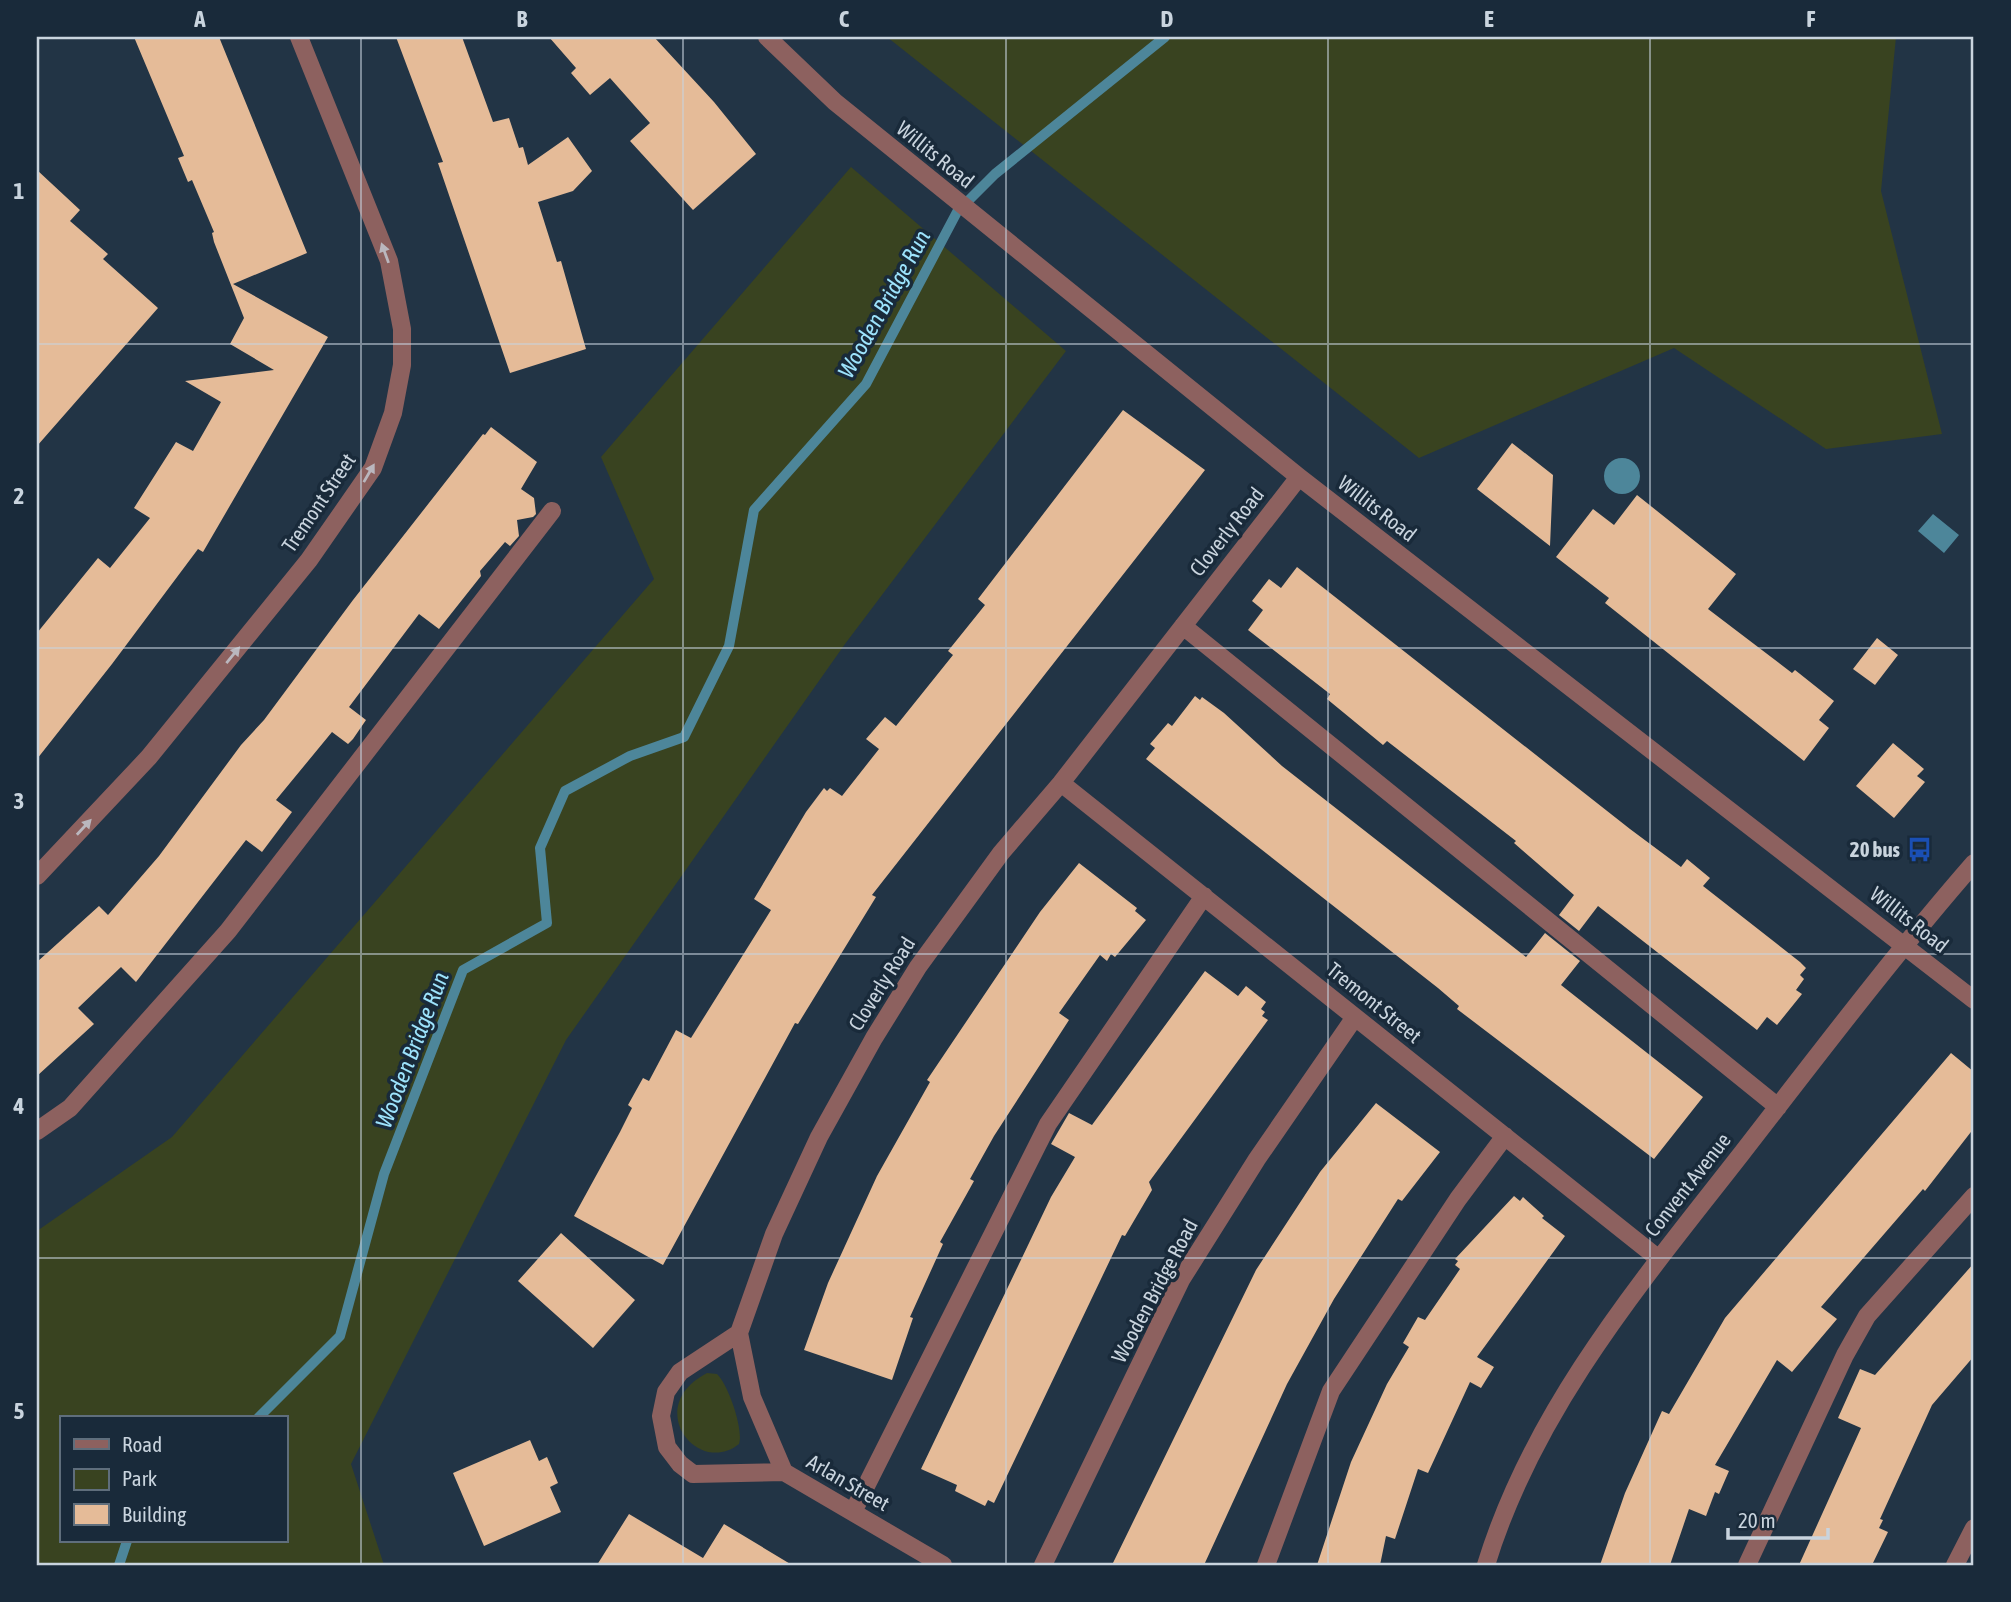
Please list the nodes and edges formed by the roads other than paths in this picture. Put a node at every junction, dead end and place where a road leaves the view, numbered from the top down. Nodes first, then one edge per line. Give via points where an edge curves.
1 (299, 37) edge
2 (767, 37) edge
3 (1299, 477) junction
4 (552, 511) dead end
5 (1183, 625) junction
6 (1061, 783) junction
7 (1974, 863) edge
8 (37, 876) edge
9 (1204, 896) junction
10 (1904, 944) junction
11 (1974, 1000) edge
12 (1355, 1017) junction
13 (1778, 1107) junction
14 (37, 1131) edge
15 (1505, 1136) junction
16 (1974, 1196) edge
17 (1659, 1259) junction
18 (739, 1333) junction
19 (784, 1472) junction
20 (853, 1512) junction
21 (1974, 1528) edge
22 (943, 1565) edge
23 (1043, 1565) edge
24 (1266, 1565) edge
25 (1486, 1565) edge
26 (1747, 1565) edge
27 (1955, 1565) edge

8 -> 1 street, Tremont Street via 149,757 309,560 373,468 393,413 402,365 402,329 389,261
2 - 3 street, Willits Road via 835,102
3 - 5 street, Cloverly Road
3 - 10 street, Willits Road
4 - 14 street via 228,930 70,1108
5 - 6 street, Cloverly Road
5 - 13 street
6 - 9 street, Tremont Street
6 - 18 street, Cloverly Road via 971,893 874,1038 819,1137 774,1234
7 - 10 street, Convent Avenue
9 - 12 street, Tremont Street
9 - 20 street via 1048,1124
10 - 11 street, Willits Road
10 - 13 street, Convent Avenue
12 - 15 street, Tremont Street
12 - 23 street, Wooden Bridge Road via 1181,1280
13 - 17 street, Convent Avenue
15 - 17 street, Tremont Street
15 - 24 street via 1331,1391
16 - 26 street via 1867,1315
17 - 25 street, Convent Avenue via 1583,1366 1527,1457 1500,1517
18 - 19 street, Arlan Street via 752,1397
18 - 19 street via 680,1372 666,1392 661,1416 667,1447 693,1474
19 - 20 street, Arlan Street
20 - 22 street, Arlan Street
21 - 27 street

